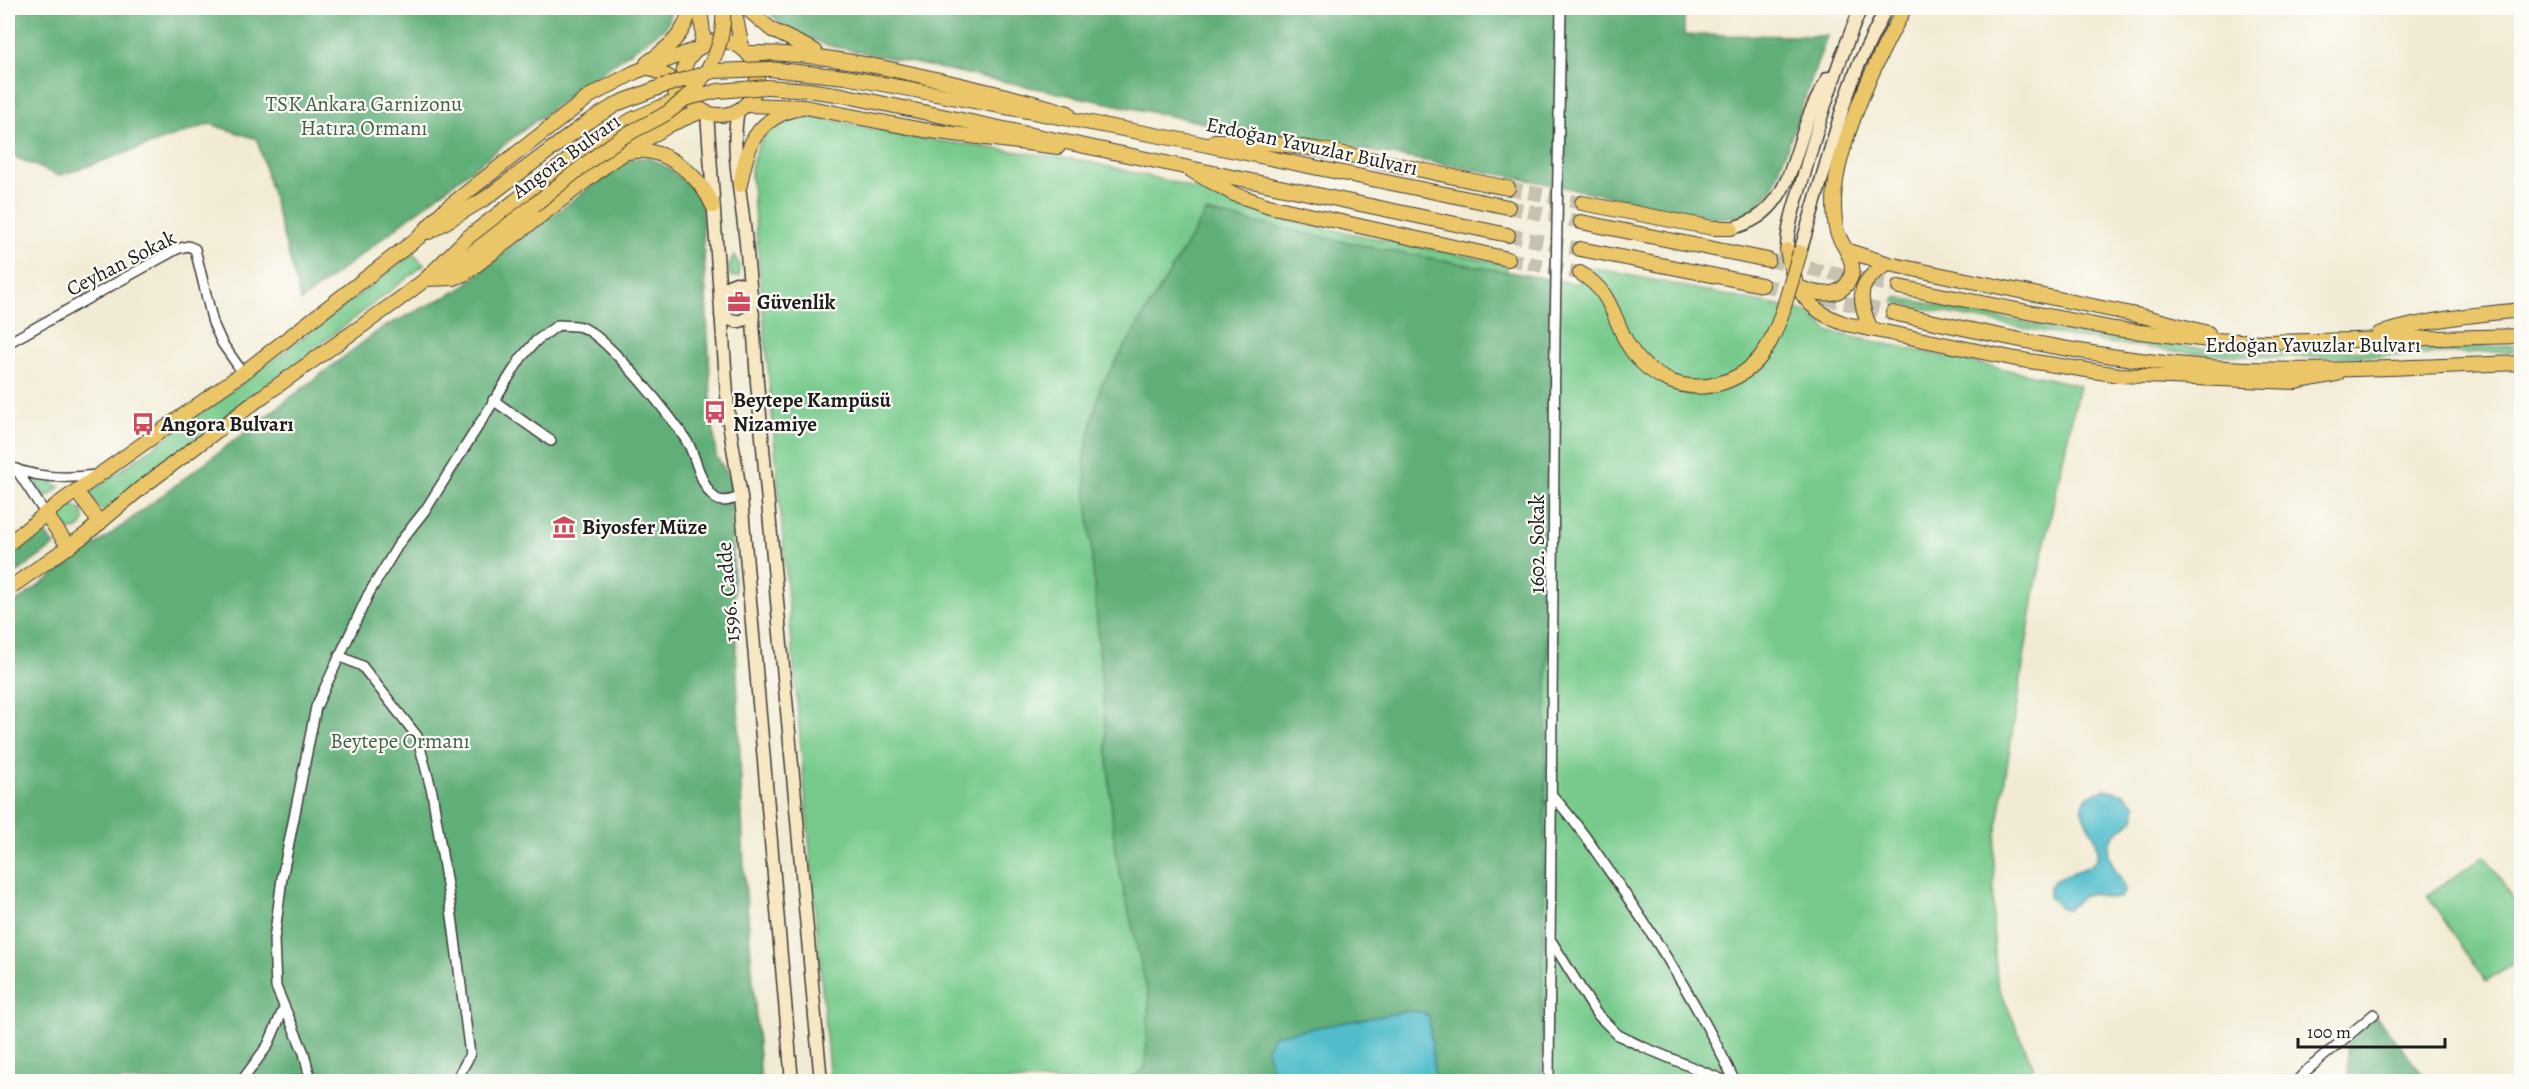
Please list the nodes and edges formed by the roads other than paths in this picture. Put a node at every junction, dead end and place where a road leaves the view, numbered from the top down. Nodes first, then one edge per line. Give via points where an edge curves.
1 (690, 8) edge
2 (700, 8) edge
3 (723, 8) edge
4 (734, 8) edge
5 (746, 8) edge
6 (1561, 8) edge
7 (1861, 8) edge
8 (1886, 8) edge
9 (1905, 8) edge
10 (699, 48) junction
11 (745, 51) junction
12 (1842, 54) junction
13 (836, 59) junction
14 (642, 69) junction
15 (769, 69) joint
16 (805, 107) junction
17 (742, 108) junction
18 (705, 112) junction
19 (671, 124) junction
20 (1106, 127) junction
21 (1187, 141) junction
22 (1110, 150) junction
23 (627, 152) junction
24 (1182, 165) junction
25 (740, 185) junction
26 (1508, 188) tunnel mouth
27 (1582, 203) tunnel mouth
28 (713, 206) junction
29 (1508, 207) tunnel mouth
30 (1581, 222) tunnel mouth
31 (1731, 228) joint
32 (1508, 235) tunnel mouth
33 (419, 237) junction
34 (1580, 249) tunnel mouth
35 (1848, 250) junction
36 (1793, 251) junction
37 (1508, 259) tunnel mouth
38 (1768, 260) tunnel mouth
39 (1889, 264) junction
40 (1580, 273) tunnel mouth
41 (426, 279) junction
42 (1762, 285) tunnel mouth
43 (1798, 287) junction
44 (1899, 287) tunnel mouth
45 (751, 294) junction
46 (720, 298) junction
47 (2522, 310) edge
48 (1893, 313) tunnel mouth
49 (753, 314) junction
50 (721, 315) junction
51 (1871, 329) junction
52 (2522, 336) edge
53 (2363, 339) junction
54 (2238, 341) junction
55 (8, 343) edge
56 (2522, 363) edge
57 (2361, 368) junction
58 (243, 373) junction
59 (493, 400) junction
60 (551, 441) dead end
61 (12, 468) edge
62 (99, 474) junction
63 (66, 478) junction
64 (76, 491) junction
65 (741, 497) junction
66 (45, 513) junction
67 (100, 523) junction
68 (8, 544) edge
69 (69, 547) junction
70 (8, 589) edge
71 (339, 656) junction
72 (1552, 795) junction
73 (1551, 940) junction
74 (284, 1008) junction
75 (2374, 1014) dead end
76 (242, 1082) edge
77 (311, 1082) edge
78 (455, 1082) edge
79 (792, 1082) edge
80 (820, 1082) edge
81 (1549, 1082) edge
82 (1728, 1082) edge
83 (1734, 1082) edge
84 (2296, 1082) edge

1 - 14 main road via 677,38
2 - 10 main road via 703,33
3 - 41 main road, Angora Bulvarı, bridge via 717,51 704,77 684,99 620,139 455,266
4 - 11 main road
5 - 13 main road via 783,37
6 - 72 street, 1602. Sokak
7 - 12 main road
8 - 36 main road via 1858,66
9 - 35 main road via 1862,98 1837,178 1834,217 1840,240
10 - 11 main road via 723,41
10 - 14 main road, Angora Bulvarı
10 - 18 main road via 685,66 684,86 693,104
11 - 13 main road, Erdoğan Yavuzlar Bulvarı
11 - 17 main road via 757,77 756,87
12 - 31 main road via 1817,98 1779,197 1754,221
12 - 36 main road via 1793,212 1788,233
13 - 20 main road, Erdoğan Yavuzlar Bulvarı via 1015,98
14 - 19 main road via 669,77 678,109
14 - 33 main road, Angora Bulvarı via 590,96 551,124 443,211
15 - 20 main road, Erdoğan Yavuzlar Bulvarı via 837,76
15 - 33 main road, Angora Bulvarı, bridge via 714,71 619,103 486,198
16 - 17 main road
16 - 22 main road via 963,136
16 - 25 main road via 770,120 756,134 747,151
17 - 18 main road via 723,115
17 - 25 main road via 736,123
18 - 19 main road, Angora Bulvarı
18 - 28 main road, 1596. Cadde
19 - 23 main road, Angora Bulvarı
20 - 21 main road, Erdoğan Yavuzlar Bulvarı
21 - 26 main road via 1251,141 1309,147
21 - 29 main road, Erdoğan Yavuzlar Bulvarı
22 - 24 main road
22 - 41 main road, Angora Bulvarı, bridge via 834,93 767,87 718,91 668,104 633,119 576,154 466,238
23 - 28 main road via 650,150 672,160 698,179
23 - 41 main road, Angora Bulvarı via 465,273 454,278
24 - 32 main road
24 - 37 main road via 1234,194 1269,206
25 - 45 main road
27 - 31 main road
28 - 46 main road, 1596. Cadde
30 - 38 main road
33 - 58 main road, Angora Bulvarı
34 - 42 main road
35 - 39 main road
35 - 43 main road via 1853,269 1844,287 1824,295
36 - 40 main road, bridge via 1783,310 1772,341 1754,366 1713,386 1689,386 1666,379 1647,367 1625,339 1602,291
36 - 43 main road
39 - 51 main road via 1868,278 1862,292 1863,310
39 - 54 main road via 2146,317
41 - 67 main road, Angora Bulvarı via 254,403
43 - 51 main road via 1821,314
44 - 54 main road, Erdoğan Yavuzlar Bulvarı via 2115,329
45 - 46 main road via 747,286 736,283 726,287
45 - 49 main road
46 - 50 main road, 1596. Cadde
47 - 53 main road via 2452,316
48 - 57 main road, Erdoğan Yavuzlar Bulvarı via 2142,360 2250,369
49 - 50 main road via 735,323
49 - 80 main road
50 - 65 main road, 1596. Cadde via 729,423
51 - 57 main road via 2118,375 2296,382
52 - 53 main road, Erdoğan Yavuzlar Bulvarı
53 - 54 main road, Erdoğan Yavuzlar Bulvarı
55 - 58 street, Ceyhan Sokak via 188,246 195,249 213,323
56 - 57 main road, Erdoğan Yavuzlar Bulvarı
58 - 62 main road, Angora Bulvarı
59 - 60 street
59 - 65 street via 536,341 558,325 582,327 605,343 674,424 688,443 715,499 722,502
59 - 71 street via 368,595
61 - 63 street
61 - 66 street
62 - 63 street
62 - 64 main road, Angora Bulvarı
63 - 64 street
64 - 66 main road, Angora Bulvarı
64 - 67 main road
65 - 79 main road, 1596. Cadde
66 - 68 main road, Angora Bulvarı
66 - 69 main road
67 - 69 main road, Angora Bulvarı
69 - 70 main road, Angora Bulvarı
71 - 74 street via 316,707 282,878 274,940 276,987
71 - 78 street via 362,666 417,736 432,792 470,1055
72 - 73 street, 1602. Sokak
72 - 83 street via 1575,821 1668,957
73 - 81 street, 1602. Sokak
73 - 82 street via 1596,1013 1618,1035
74 - 76 street via 267,1045
74 - 77 street via 304,1053
75 - 84 street

